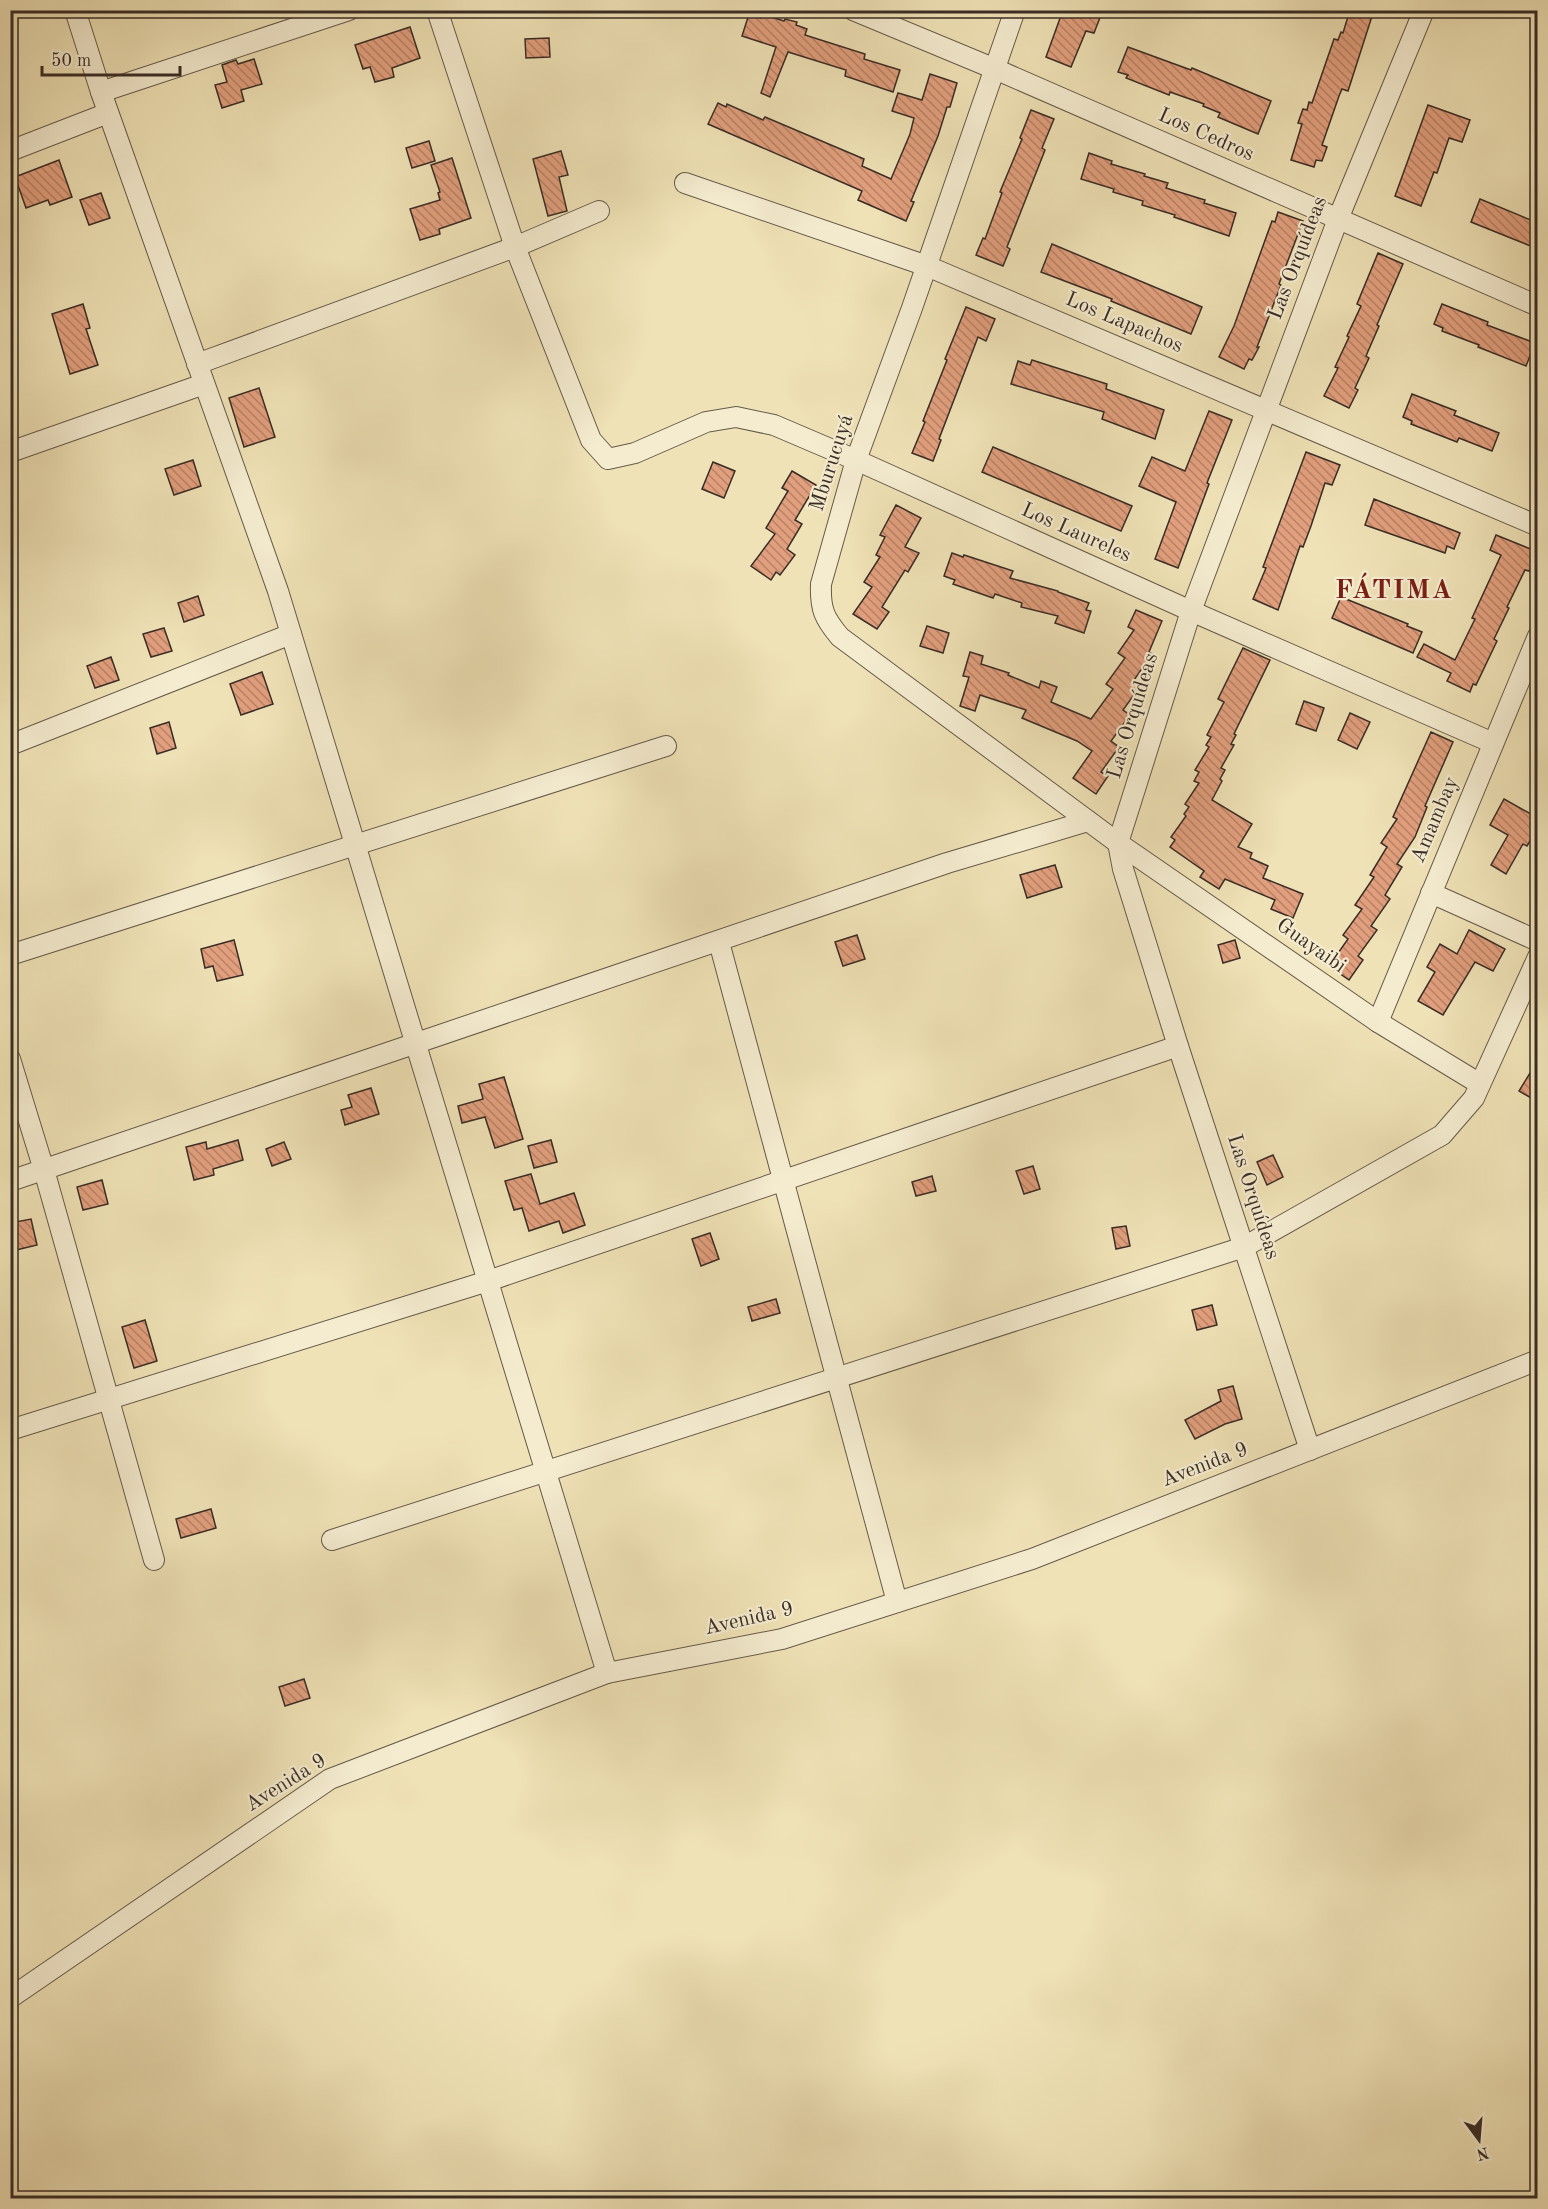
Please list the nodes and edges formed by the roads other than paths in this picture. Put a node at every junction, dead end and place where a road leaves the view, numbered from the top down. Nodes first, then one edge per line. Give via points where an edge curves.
1 (75, 10) edge
2 (349, 10) edge
3 (437, 10) edge
4 (853, 10) edge
5 (1015, 10) edge
6 (1424, 10) edge
7 (994, 69) junction
8 (101, 92) junction
9 (108, 113) junction
10 (10, 152) edge
11 (685, 183) dead end
12 (599, 211) dead end
13 (1338, 219) junction
14 (515, 247) junction
15 (927, 266) junction
16 (1538, 306) edge
17 (197, 364) junction
18 (204, 384) junction
19 (1268, 410) junction
20 (10, 452) edge
21 (856, 460) junction
22 (1538, 526) edge
23 (1191, 611) junction
24 (291, 634) junction
25 (1538, 636) edge
26 (1530, 677) edge
27 (1493, 743) junction
28 (10, 745) edge
29 (666, 746) dead end
30 (1088, 821) junction
31 (1118, 843) junction
32 (355, 846) junction
33 (1431, 893) junction
34 (1538, 941) edge
35 (719, 942) junction
36 (10, 955) edge
37 (1538, 957) edge
38 (1378, 1022) junction
39 (416, 1044) junction
40 (1179, 1046) junction
41 (10, 1059) edge
42 (1480, 1084) junction
43 (44, 1170) junction
44 (784, 1180) junction
45 (10, 1181) edge
46 (1244, 1247) junction
47 (488, 1281) junction
48 (1538, 1360) edge
49 (837, 1378) junction
50 (108, 1400) junction
51 (10, 1430) edge
52 (1310, 1450) junction
53 (546, 1472) junction
54 (332, 1539) dead end
55 (154, 1560) dead end
56 (897, 1602) junction
57 (607, 1673) junction
58 (10, 1998) edge

1 - 8 street
2 - 8 street
3 - 14 street
4 - 7 street, Los Cedros
5 - 7 street, Mburucuyá
6 - 13 street, Las Orquídeas
7 - 13 street, Los Cedros
7 - 15 street, Mburucuyá
8 - 9 street
9 - 10 street
9 - 17 street
11 - 15 street, Los Lapachos
12 - 14 street
13 - 16 street, Los Cedros
13 - 19 street, Las Orquídeas
14 - 17 street
14 - 21 street, Los Laureles via 591,440 608,459 635,453 706,422 736,417 774,425
15 - 19 street, Los Lapachos
15 - 21 street, Mburucuyá
17 - 18 street
18 - 20 street
18 - 24 street
19 - 22 street, Los Lapachos
19 - 23 street, Las Orquídeas
21 - 23 street, Los Laureles
21 - 30 street, Mburucuyá via 821,584 820,604 828,622 840,637
23 - 27 street, Los Laureles
23 - 31 street, Las Orquídeas
24 - 28 street
24 - 32 street
25 - 26 street, Amambay
26 - 27 street, Amambay
27 - 33 street, Amambay
29 - 32 street
30 - 31 street, Mburucuyá
30 - 35 street via 947,863
31 - 38 street, Guayaibi
31 - 40 street, Las Orquídeas
32 - 36 street
32 - 39 street
33 - 34 street
33 - 38 street, Amambay
35 - 39 street
35 - 44 street
37 - 42 street
38 - 42 street, Guayaibi
39 - 43 street
39 - 47 street
40 - 44 street
40 - 46 street, Las Orquídeas
41 - 43 street
42 - 46 street via 1474,1098 1442,1135
43 - 45 street
43 - 50 street
44 - 47 street
44 - 49 street
46 - 49 street
46 - 52 street, Las Orquídeas
47 - 50 street
47 - 53 street
48 - 52 street, Avenida 9
49 - 53 street
49 - 56 street
50 - 51 street
50 - 55 street
52 - 56 street, Avenida 9 via 1032,1559
53 - 54 street
53 - 57 street
56 - 57 street, Avenida 9 via 782,1639
57 - 58 street, Avenida 9 via 330,1779

